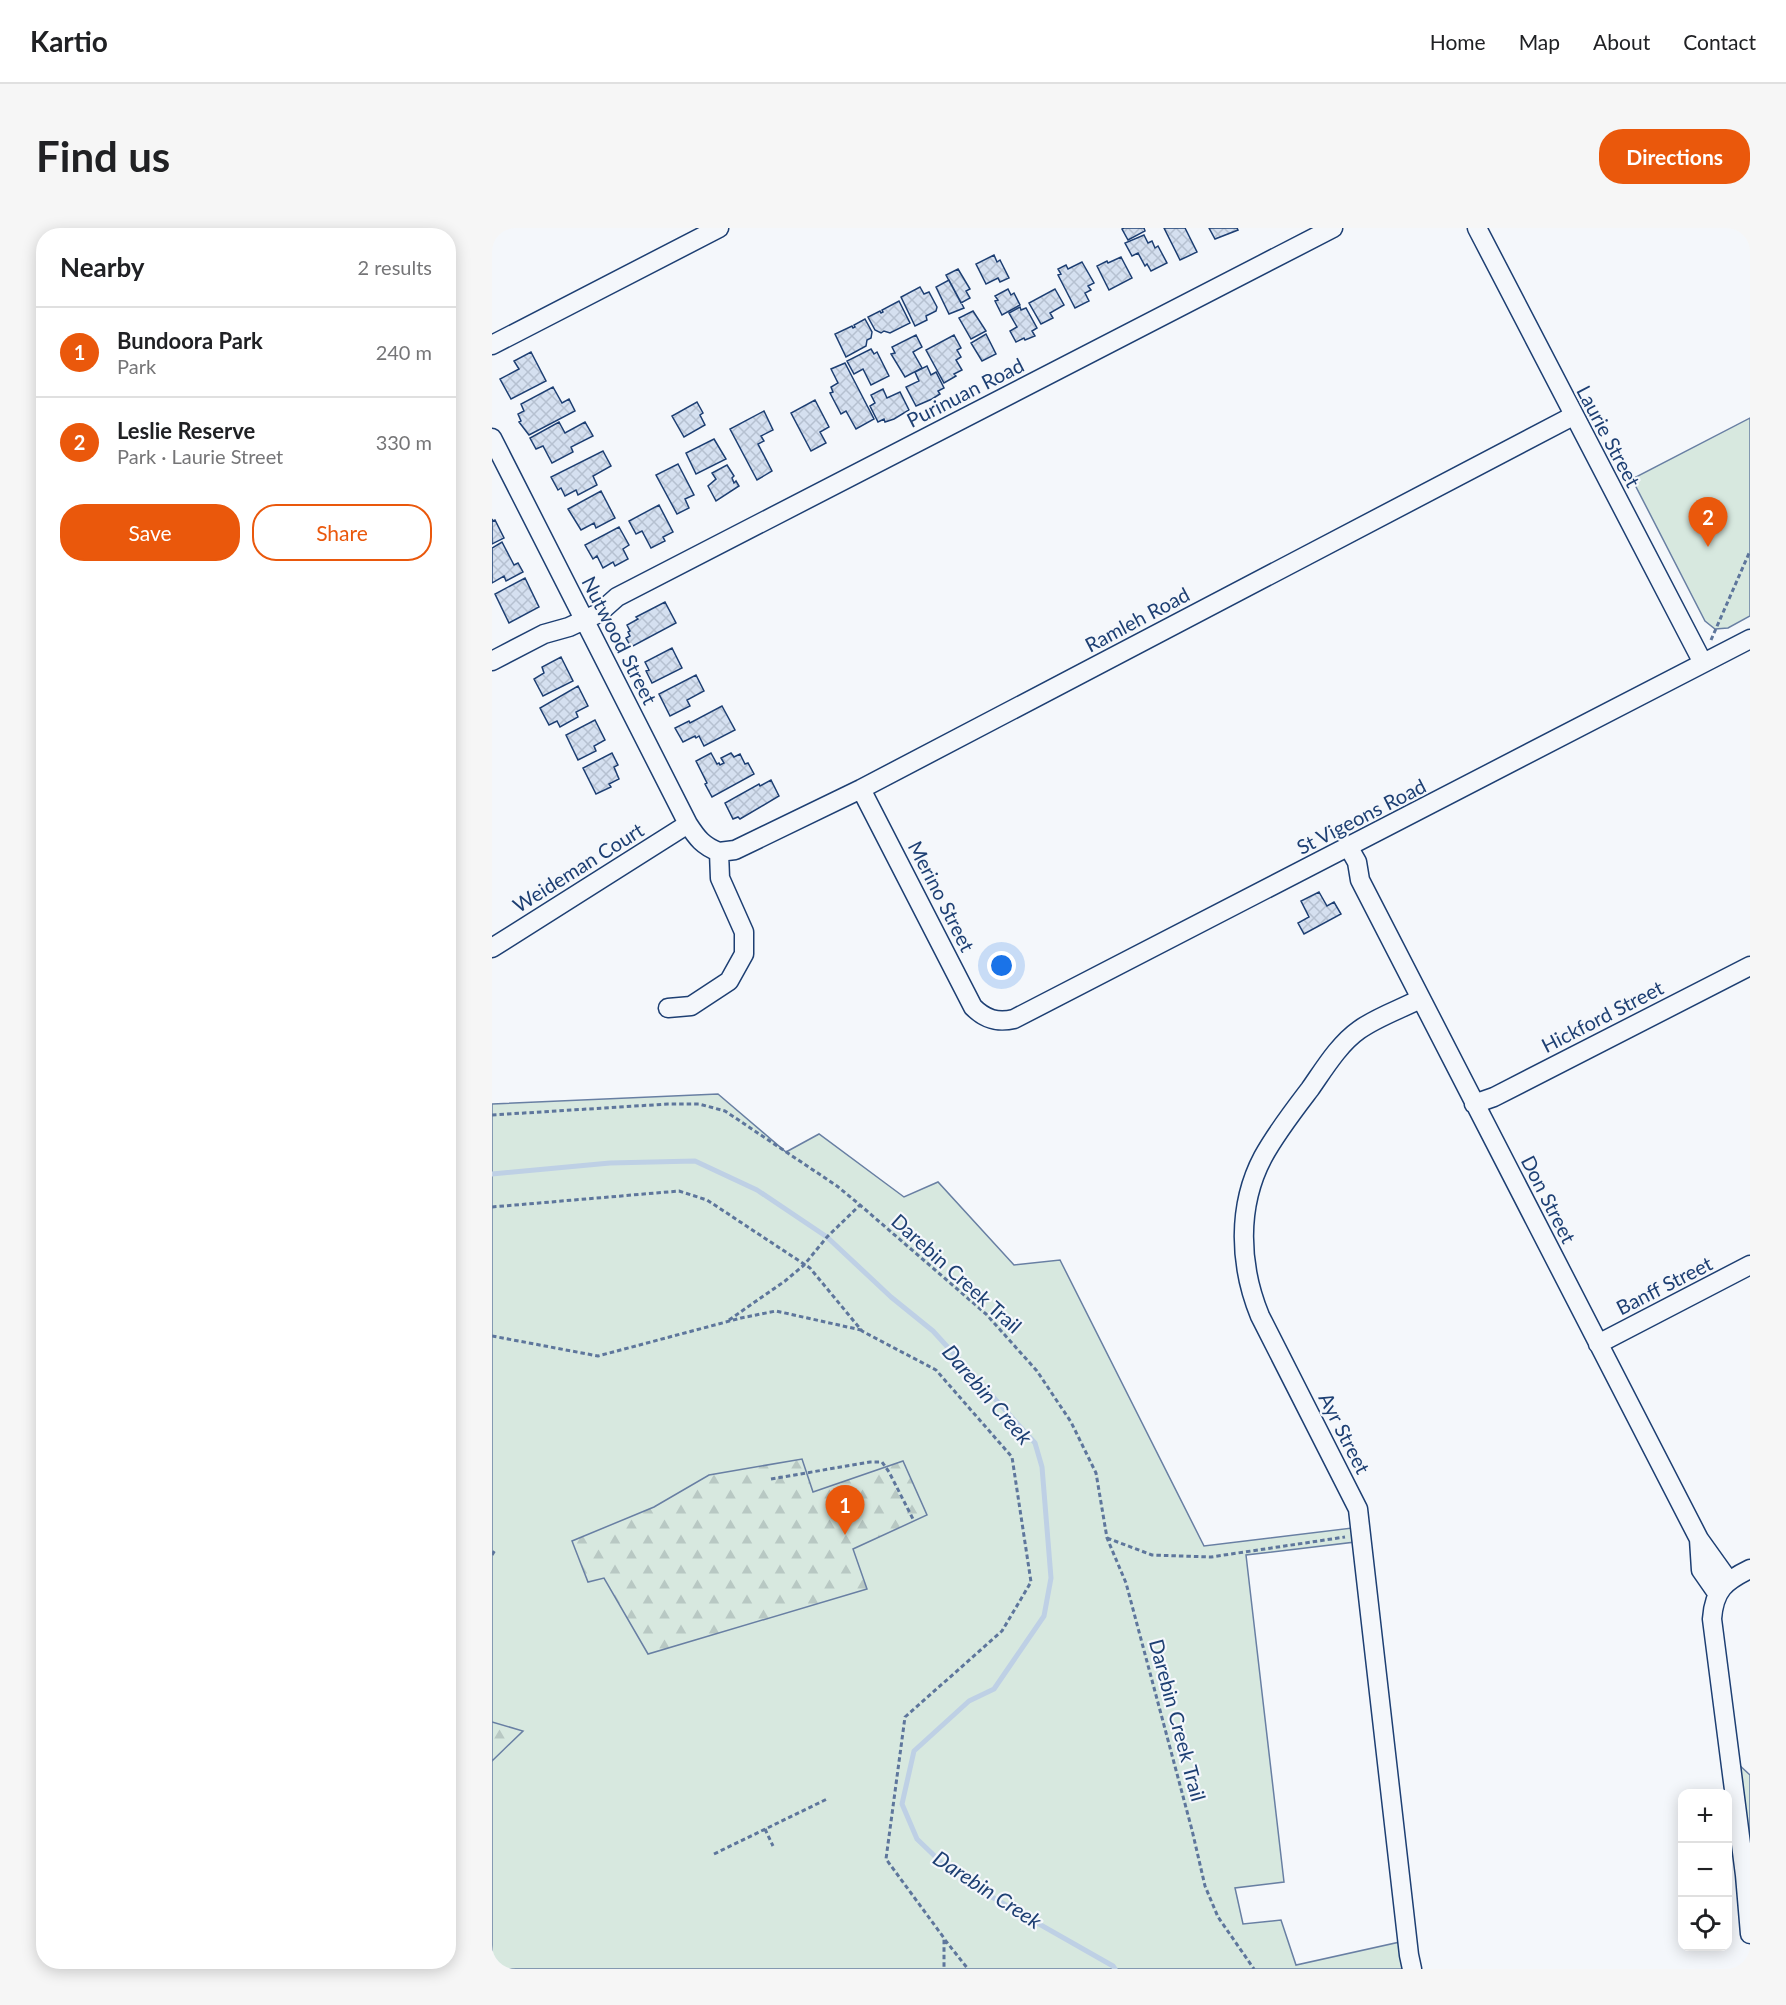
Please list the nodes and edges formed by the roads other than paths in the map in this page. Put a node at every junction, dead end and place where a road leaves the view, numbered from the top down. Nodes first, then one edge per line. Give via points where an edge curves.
1 (719, 228) edge
2 (1333, 228) edge
3 (1477, 228) edge
4 (1307, 234) edge
5 (492, 345) edge
6 (1573, 416) junction
7 (492, 438) edge
8 (582, 615) junction
9 (1750, 639) edge
10 (492, 661) edge
11 (1703, 663) junction
12 (861, 789) junction
13 (688, 824) junction
14 (1344, 850) junction
15 (719, 852) junction
16 (492, 948) edge
17 (1750, 966) edge
18 (1420, 999) junction
19 (668, 1008) dead end
20 (989, 1019) joint
21 (1474, 1104) junction
22 (1750, 1265) edge
23 (1598, 1344) junction
24 (1750, 1569) edge
25 (1723, 1587) junction
26 (1748, 1873) edge
27 (1750, 1934) edge
28 (1413, 1969) edge

1 - 5 street
2 - 4 street, Purinuan Road
3 - 6 street, Laurie Street
4 - 8 street, Purinuan Road via 617,597 593,602
6 - 11 street, Laurie Street
6 - 12 street, Ramleh Road
7 - 8 street, Nutwood Street
8 - 10 street, Purinuan Road via 564,617 544,634
8 - 13 street, Nutwood Street
9 - 11 street, St Vigeons Road
11 - 14 street, St Vigeons Road
12 - 15 street, Ramleh Road via 735,850
12 - 20 street, Merino Street via 973,1007
13 - 15 street, Nutwood Street via 706,847
13 - 16 street, Weideman Court
14 - 18 street, Don Street via 1346,868 1360,880
14 - 20 street, St Vigeons Road via 1014,1019
15 - 19 street via 720,878 744,932 744,954 729,981 691,1006
17 - 21 street, Hickford Street
18 - 21 street, Don Street
18 - 28 street, Ayr Street via 1357,1031 1335,1054 1263,1158 1245,1216 1245,1264 1250,1292 1358,1509
21 - 23 street, Don Street
22 - 23 street, Banff Street
23 - 25 street, Don Street via 1699,1539 1701,1570
24 - 25 street
25 - 26 street via 1712,1619 1726,1740
26 - 27 street

